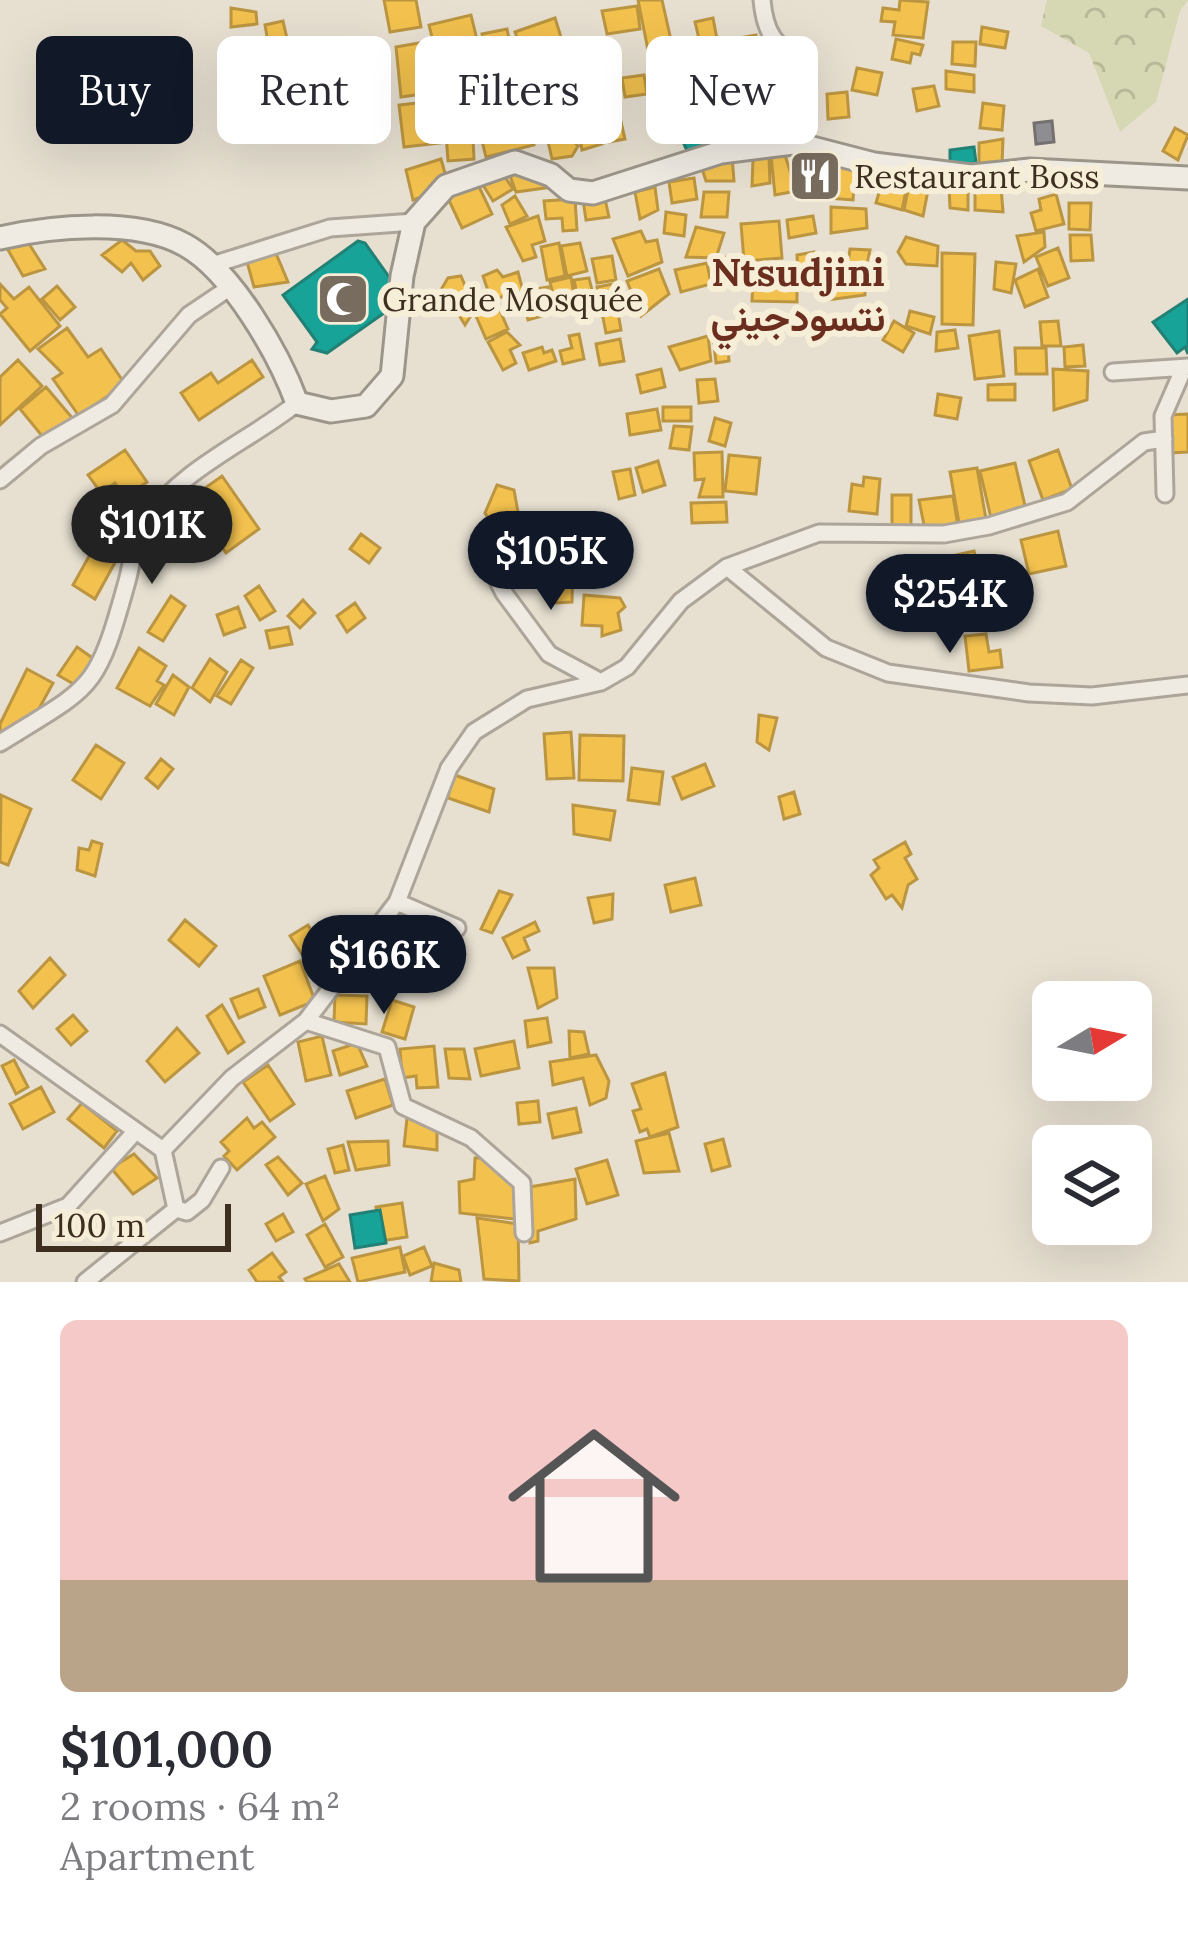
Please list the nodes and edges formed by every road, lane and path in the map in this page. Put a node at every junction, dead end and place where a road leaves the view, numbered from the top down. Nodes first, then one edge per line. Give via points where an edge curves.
1 (762, 0) edge
2 (771, 36) edge
3 (804, 144) joint
4 (1188, 178) edge
5 (415, 222) junction
6 (0, 238) edge
7 (209, 266) junction
8 (229, 288) junction
9 (1186, 369) edge
10 (1113, 372) dead end
11 (297, 403) junction
12 (1164, 439) junction
13 (0, 480) edge
14 (1165, 494) dead end
15 (485, 556) dead end
16 (727, 567) junction
17 (602, 682) junction
18 (1188, 685) edge
19 (0, 743) edge
20 (397, 902) junction
21 (457, 928) dead end
22 (306, 1022) junction
23 (0, 1034) edge
24 (134, 1133) junction
25 (163, 1150) junction
26 (221, 1168) dead end
27 (176, 1209) junction
28 (0, 1233) edge
29 (524, 1233) dead end
30 (85, 1282) edge

1 - 2 street
3 - 4 street via 874,164 971,176 1030,170
3 - 5 street via 721,152 593,193 569,190 515,162 446,186
5 - 7 street via 330,228
5 - 11 street via 392,376 367,406 331,411
6 - 7 street via 94,229 156,235 182,243
7 - 8 street
8 - 11 street via 282,361
8 - 13 street via 189,315 112,406
9 - 10 street
9 - 12 street via 1163,416
11 - 19 street via 161,501 140,529 100,672 82,693
12 - 14 street
12 - 16 street via 1144,442 1067,502 989,526 944,534 819,533
15 - 17 street via 549,654
16 - 17 street via 681,601 627,667
16 - 18 street via 826,647 888,673 1092,696
17 - 20 street via 527,699 475,732 449,768
20 - 21 street
20 - 22 street
22 - 25 street via 232,1078
22 - 29 street via 387,1047 403,1106 471,1138 522,1184
23 - 24 street
24 - 25 street
24 - 28 street via 68,1206
25 - 27 street
26 - 27 street via 187,1213
27 - 30 street

